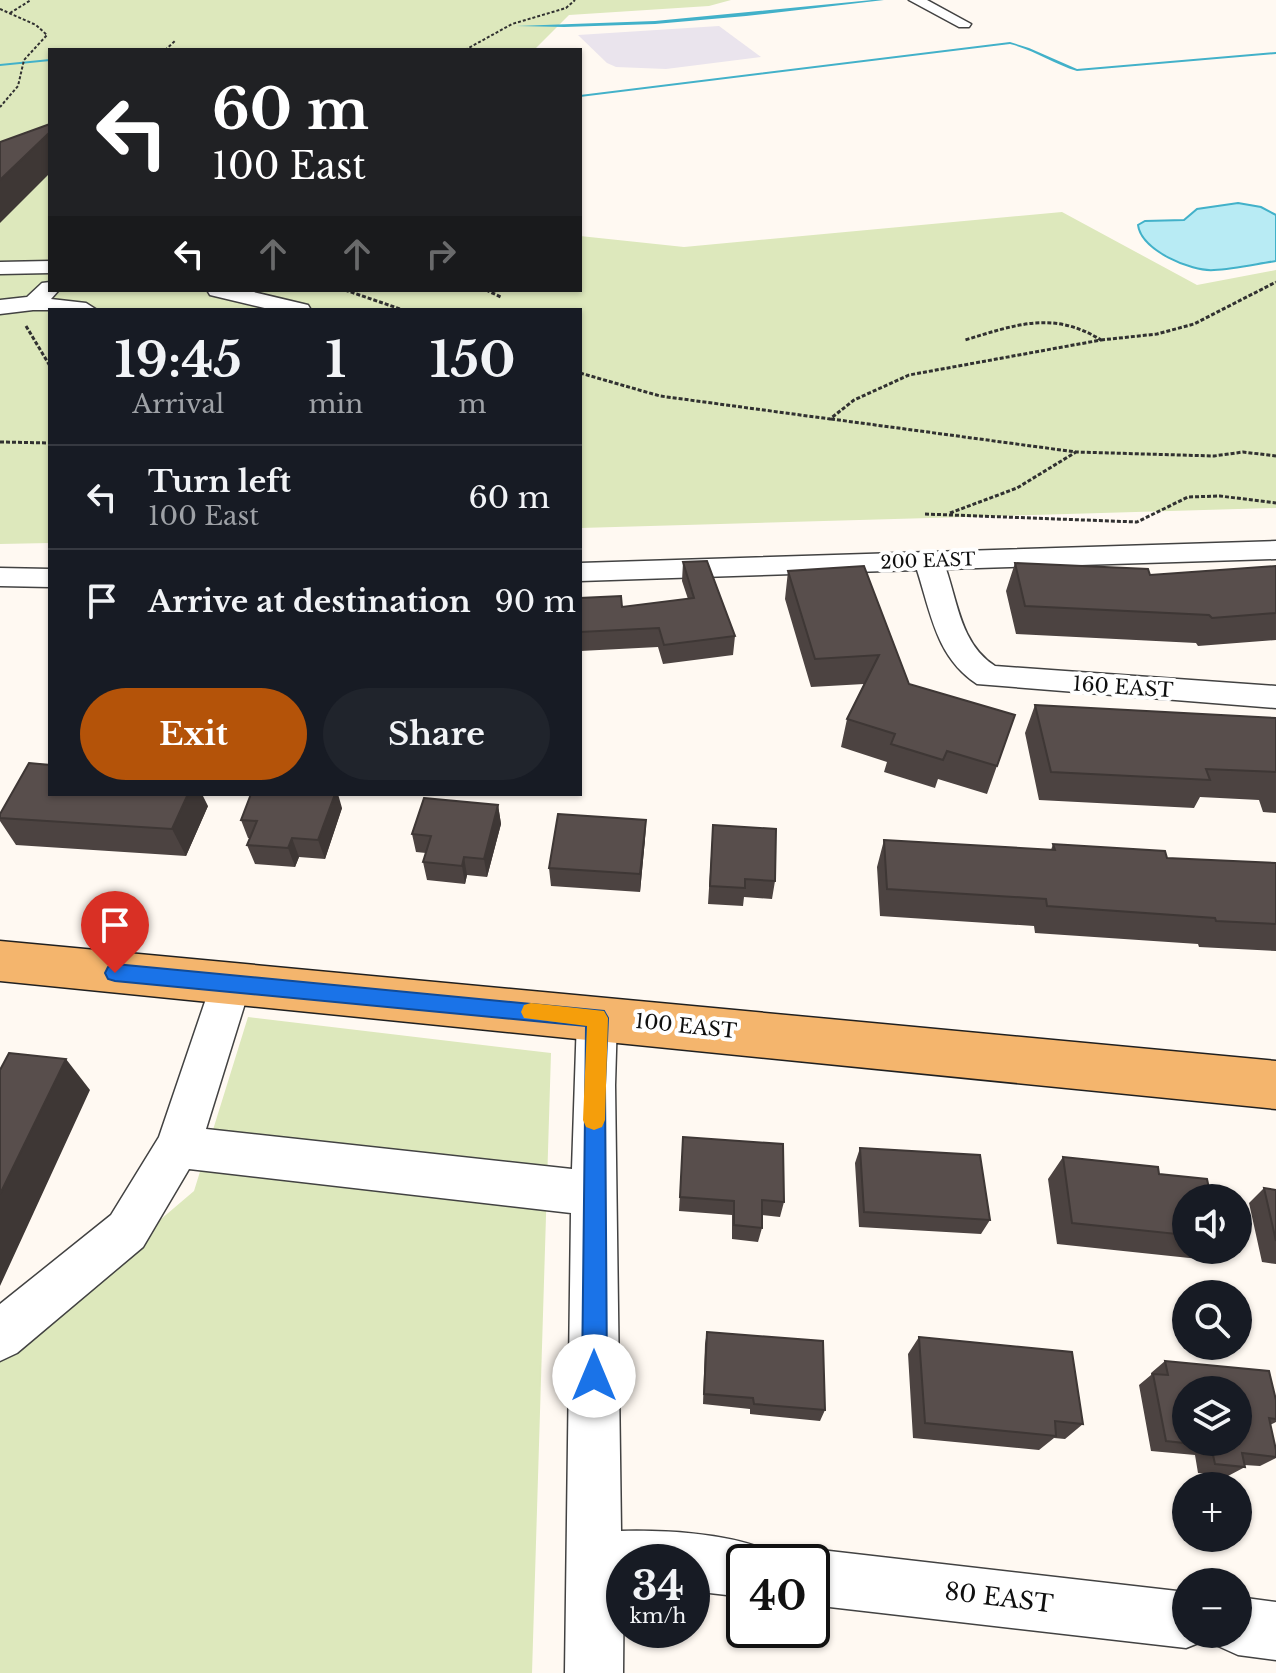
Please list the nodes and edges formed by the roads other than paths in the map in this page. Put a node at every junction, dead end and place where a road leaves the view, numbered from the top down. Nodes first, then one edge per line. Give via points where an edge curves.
1 (916, 0) edge
2 (964, 24) dead end
3 (48, 267) edge
4 (0, 268) edge
5 (48, 290) edge
6 (226, 292) edge
7 (33, 303) junction
8 (0, 307) edge
9 (71, 308) edge
10 (292, 308) edge
11 (1276, 550) edge
12 (929, 562) junction
13 (582, 572) edge
14 (0, 577) edge
15 (48, 578) edge
16 (1276, 697) edge
17 (0, 961) edge
18 (231, 984) junction
19 (597, 1018) junction
20 (1276, 1085) edge
21 (178, 1147) junction
22 (594, 1194) junction
23 (0, 1336) edge
24 (595, 1559) junction
25 (606, 1559) edge
26 (830, 1579) edge
27 (1172, 1618) edge
28 (1252, 1628) edge
29 (1276, 1631) edge
30 (594, 1673) edge

1 - 2 street
3 - 4 street
5 - 7 street
6 - 10 street
7 - 8 street
7 - 9 street
11 - 12 street, 200 EAST
12 - 13 street, 200 EAST
12 - 16 street, 160 EAST via 953,639 971,668 988,676
14 - 15 street
17 - 18 main road, 100 EAST
18 - 19 main road, 100 EAST
18 - 21 street
19 - 20 main road, 100 EAST
19 - 22 street
21 - 22 street
21 - 23 street via 127,1231
22 - 24 street
24 - 25 street
24 - 30 street
26 - 27 street, 80 EAST
28 - 29 street

